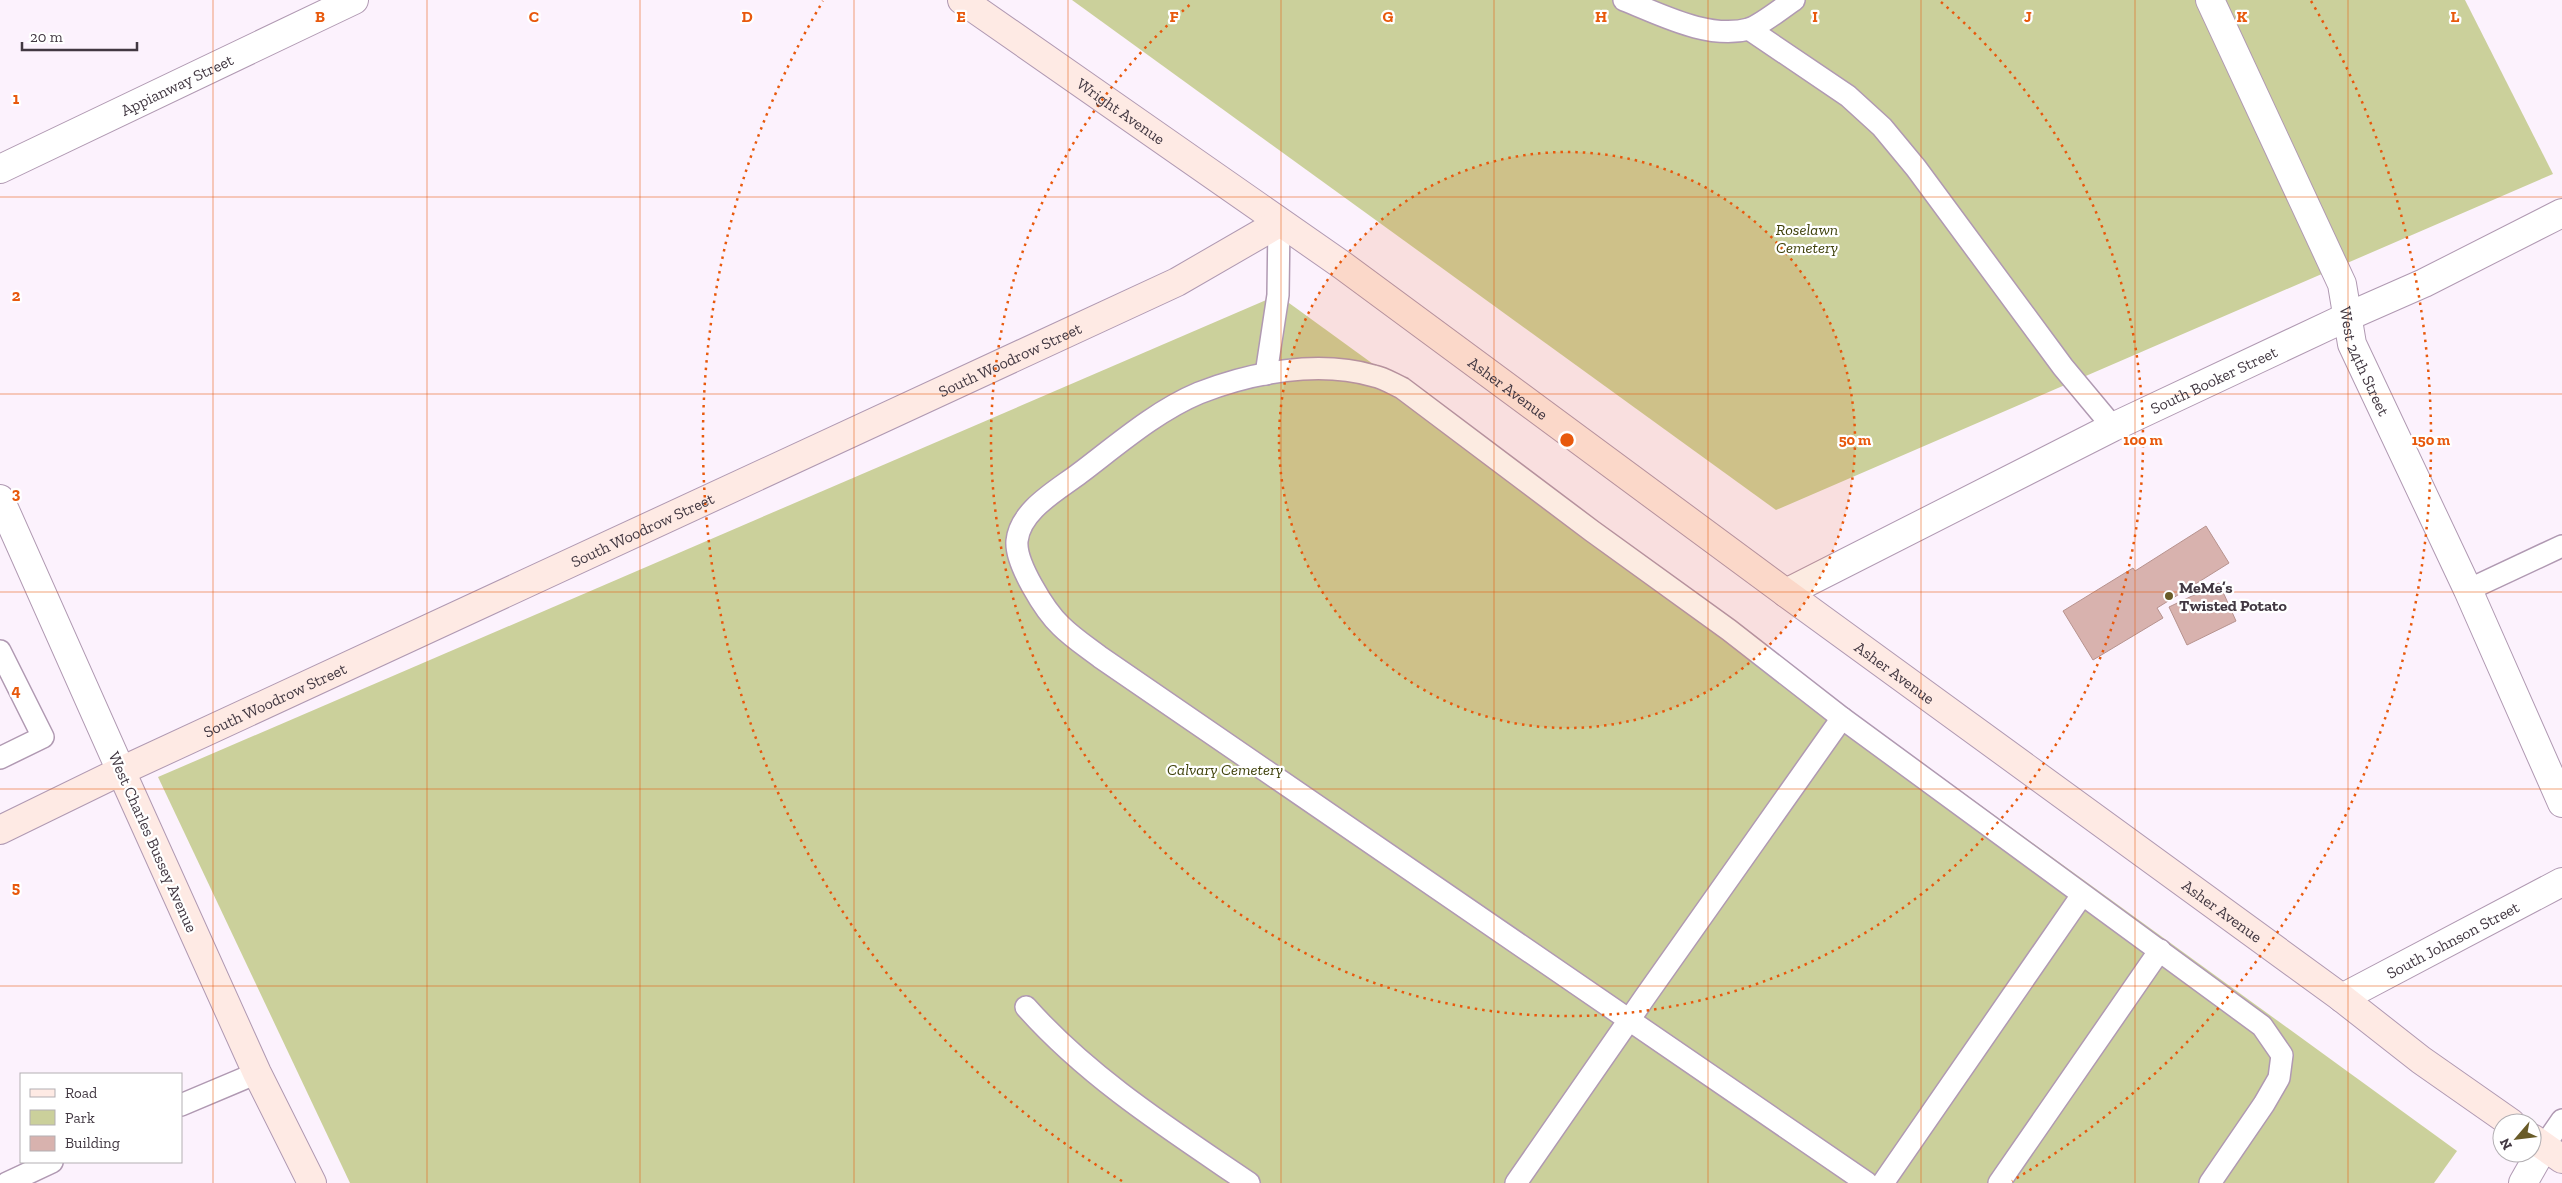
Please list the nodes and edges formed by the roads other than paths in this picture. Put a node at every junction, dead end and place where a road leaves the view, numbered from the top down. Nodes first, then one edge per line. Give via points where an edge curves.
1 (354, 0) edge
2 (962, 0) edge
3 (1624, 0) edge
4 (1794, 0) edge
5 (2210, 0) edge
6 (1749, 29) junction
7 (0, 169) edge
8 (2562, 213) edge
9 (1279, 222) junction
10 (2348, 316) junction
11 (1266, 374) junction
12 (2113, 427) junction
13 (0, 500) edge
14 (2562, 546) edge
15 (2468, 590) junction
16 (1786, 593) junction
17 (0, 651) edge
18 (1842, 718) junction
19 (0, 758) edge
20 (121, 772) junction
21 (2562, 803) edge
22 (1, 826) edge
23 (2560, 889) edge
24 (2082, 895) junction
25 (2160, 950) junction
26 (2342, 998) junction
27 (1026, 1007) dead end
28 (1630, 1020) junction
29 (257, 1073) junction
30 (182, 1105) edge
31 (2497, 1113) edge
32 (2562, 1120) edge
33 (2546, 1148) edge
34 (50, 1163) edge
35 (7, 1183) edge
36 (312, 1183) edge
37 (1249, 1183) edge
38 (1516, 1183) edge
39 (1867, 1183) edge
40 (1883, 1183) edge
41 (1999, 1183) edge
42 (2210, 1183) edge
43 (2523, 1183) edge

1 - 7 street, Appianway Street
2 - 9 main road, Wright Avenue
3 - 6 lane via 1706,29
4 - 6 lane
5 - 10 street, West 24th Street via 2342,284
6 - 12 lane via 1848,96 1882,126 2063,367
8 - 10 street, South Booker Street via 2424,283
9 - 11 lane via 1278,295
9 - 16 main road, Asher Avenue via 1342,265
9 - 20 main road, South Woodrow Street via 1177,282
10 - 12 street, South Booker Street
10 - 15 street, West 24th Street via 2352,344
11 - 18 lane via 1347,370 1375,376 1402,388 1729,630
11 - 28 lane via 1198,394 1142,426 1042,502 1025,519 1017,539 1017,554 1030,582 1060,626 1100,658
12 - 16 street, South Booker Street
13 - 20 street, West Charles Bussey Avenue
14 - 15 lane
15 - 21 street, West 24th Street
16 - 26 main road, Asher Avenue
17 - 19 lane via 43,737
18 - 24 lane
18 - 28 lane
20 - 22 main road, South Woodrow Street
20 - 29 main road, West Charles Bussey Avenue
23 - 26 street, South Johnson Street
24 - 25 lane
24 - 40 lane
25 - 41 lane
25 - 42 lane via 2262,1026 2282,1055 2279,1078
26 - 31 main road, Asher Avenue via 2421,1060
27 - 37 lane via 1046,1030 1133,1104
28 - 38 lane
28 - 39 lane
29 - 30 lane
29 - 36 main road, West Charles Bussey Avenue
32 - 33 lane
33 - 43 street
34 - 35 lane

